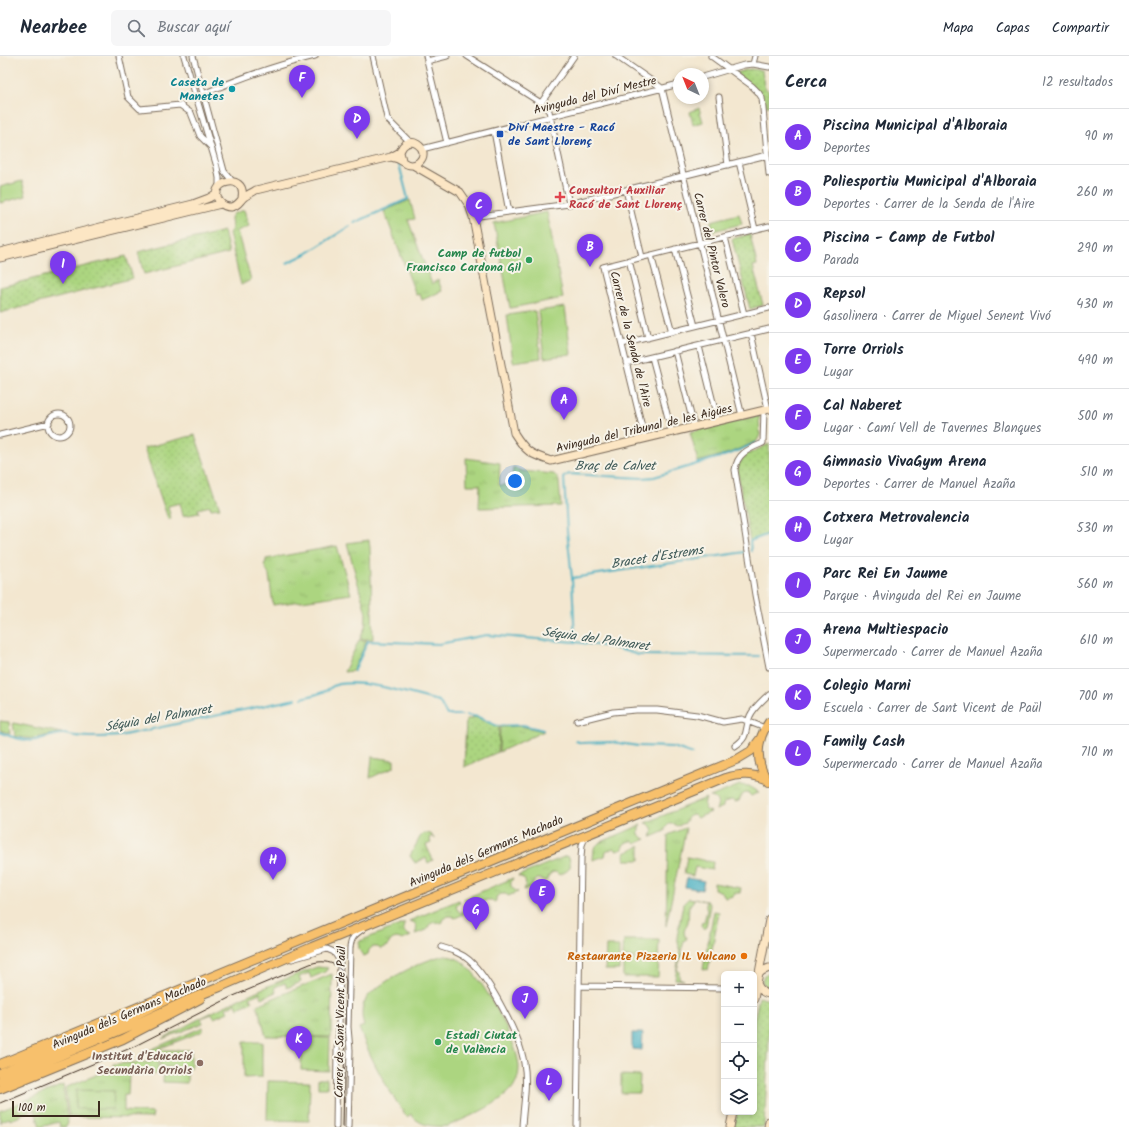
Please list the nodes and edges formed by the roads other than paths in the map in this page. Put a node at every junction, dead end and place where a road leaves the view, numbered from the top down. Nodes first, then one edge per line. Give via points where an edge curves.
1 (119, 56) edge
2 (184, 56) edge
3 (193, 56) edge
4 (315, 56) edge
5 (373, 56) edge
6 (447, 56) edge
7 (467, 56) edge
8 (574, 56) edge
9 (616, 56) edge
10 (711, 56) edge
11 (755, 56) edge
12 (427, 59) edge
13 (753, 64) junction
14 (769, 67) edge
15 (729, 70) junction
16 (709, 75) edge
17 (673, 85) edge
18 (662, 88) junction
19 (204, 94) junction
20 (719, 97) dead end
21 (541, 103) junction
22 (550, 117) junction
23 (494, 131) junction
24 (410, 142) junction
25 (447, 143) junction
26 (210, 146) junction
27 (422, 149) junction
28 (400, 152) junction
29 (767, 155) junction
30 (391, 157) junction
31 (402, 160) junction
32 (420, 161) junction
33 (739, 162) junction
34 (413, 165) junction
35 (728, 165) junction
36 (423, 171) junction
37 (769, 174) edge
38 (683, 176) junction
39 (233, 182) junction
40 (241, 188) junction
41 (256, 190) junction
42 (626, 190) junction
43 (218, 191) junction
44 (242, 198) junction
45 (221, 204) junction
46 (569, 204) junction
47 (509, 212) junction
48 (479, 216) dead end
49 (769, 226) edge
50 (755, 229) junction
51 (725, 236) junction
52 (700, 243) junction
53 (675, 249) junction
54 (0, 252) edge
55 (652, 255) junction
56 (642, 257) junction
57 (0, 258) edge
58 (629, 260) junction
59 (769, 308) edge
60 (744, 314) junction
61 (719, 320) junction
62 (695, 326) junction
63 (769, 329) edge
64 (672, 332) junction
65 (750, 333) junction
66 (648, 338) junction
67 (723, 340) junction
68 (622, 344) junction
69 (698, 346) junction
70 (675, 351) junction
71 (652, 357) junction
72 (626, 363) junction
73 (767, 409) edge
74 (742, 416) junction
75 (718, 422) junction
76 (49, 423) junction
77 (694, 427) junction
78 (672, 433) junction
79 (0, 435) edge
80 (645, 439) junction
81 (769, 667) edge
82 (769, 694) edge
83 (577, 721) dead end
84 (748, 721) junction
85 (767, 725) edge
86 (760, 739) junction
87 (735, 746) dead end
88 (768, 781) edge
89 (586, 836) junction
90 (769, 920) edge
91 (369, 925) junction
92 (441, 947) dead end
93 (280, 962) junction
94 (769, 968) edge
95 (759, 974) junction
96 (215, 977) junction
97 (757, 981) edge
98 (580, 986) junction
99 (757, 986) edge
100 (220, 987) junction
101 (721, 988) edge
102 (769, 994) edge
103 (0, 1064) edge
104 (0, 1073) edge
105 (0, 1081) edge
106 (0, 1089) edge
107 (732, 1115) edge
108 (769, 1121) edge
109 (336, 1127) edge
110 (348, 1127) edge
111 (522, 1127) edge
112 (577, 1127) edge
113 (730, 1127) edge
114 (768, 1127) edge

1 - 26 street via 128,97 140,109 180,105 191,114 200,136
2 - 26 street
3 - 19 street
4 - 19 street via 286,62 236,79
5 - 24 street via 388,118
6 - 12 street
7 - 21 street
8 - 21 street
9 - 18 street
10 - 15 street
11 - 13 street
12 - 25 street
13 - 14 street
13 - 15 street
15 - 16 street
15 - 29 street via 762,98
17 - 18 street, Avinguda del Diví Mestre
18 - 22 street, Avinguda del Diví Mestre
18 - 38 street, Carrer del Pintor Valero
19 - 39 street via 224,171
20 - 35 street
21 - 22 street via 549,111
22 - 23 street, Avinguda del Diví Mestre
22 - 46 street
23 - 25 street, Avinguda del Diví Mestre
23 - 47 street
24 - 27 street
24 - 28 street via 403,145
25 - 27 street, Avinguda del Diví Mestre
26 - 43 street via 219,178
27 - 32 street
28 - 30 street
28 - 31 street
29 - 33 street
29 - 37 street
30 - 31 street
30 - 41 street
31 - 34 street
32 - 34 street
32 - 36 street
33 - 35 street
33 - 50 street
34 - 36 street, Avinguda del Tribunal de les Aigües
35 - 38 street
36 - 80 street, Avinguda del Tribunal de les Aigües via 460,192 469,205 514,433 522,446 533,455 551,461
38 - 42 street
38 - 52 street, Carrer del Pintor Valero
39 - 40 street
39 - 43 street via 224,183
40 - 41 street
40 - 44 street
41 - 44 street
42 - 46 street
42 - 56 street
43 - 45 street via 218,200
43 - 54 street via 209,198 193,204
44 - 45 street via 232,207
45 - 57 street
46 - 47 street
47 - 48 street
49 - 50 street
50 - 51 street
51 - 52 street
51 - 60 street
52 - 53 street
52 - 61 street, Carrer del Pintor Valero
53 - 55 street
53 - 62 street
55 - 56 street
55 - 64 street
56 - 58 street
58 - 66 street
58 - 68 street, Carrer de la Senda de l'Aire via 603,266
59 - 60 street
60 - 61 street
61 - 62 street
61 - 67 street, Carrer del Pintor Valero
62 - 64 street
63 - 65 street
64 - 66 street
65 - 67 street
65 - 73 street
66 - 68 street
67 - 69 street
67 - 74 street, Carrer del Pintor Valero
68 - 72 street, Carrer de la Senda de l'Aire
69 - 70 street
69 - 75 street
70 - 71 street
70 - 77 street
71 - 72 street
71 - 78 street
72 - 80 street, Carrer de la Senda de l'Aire
73 - 74 street, Avinguda del Tribunal de les Aigües
73 - 81 street via 763,443 741,455 735,470
74 - 75 street, Avinguda del Tribunal de les Aigües
75 - 77 street, Avinguda del Tribunal de les Aigües
76 - 76 street via 50,429 57,435 67,432 70,426 69,420 62,414 52,417
76 - 79 street
77 - 78 street, Avinguda del Tribunal de les Aigües
78 - 80 street, Avinguda del Tribunal de les Aigües
82 - 84 street via 758,704
83 - 84 street via 613,712 643,709 681,712 723,722 742,719
84 - 85 street
84 - 87 street via 747,732 742,742
85 - 86 main road
86 - 88 main road via 760,764
86 - 96 main road, Avinguda dels Germans Machado via 751,751 736,760
88 - 89 main road via 749,774 730,776
89 - 91 main road
89 - 98 street via 581,858
90 - 95 street
91 - 93 main road
91 - 110 street, Carrer de Sant Vicent de Paül via 354,935 351,942
92 - 111 street via 469,960 497,998 511,1026 524,1064
93 - 100 main road
93 - 109 street, Carrer de Sant Vicent de Paül via 327,949 334,952 340,961
94 - 95 street
95 - 97 street
96 - 103 main road, Avinguda dels Germans Machado via 160,997
96 - 104 main road, Avinguda dels Germans Machado via 136,1015
98 - 101 street
98 - 112 street
99 - 102 street
100 - 105 main road, Avinguda dels Germans Machado
100 - 106 main road, Avinguda dels Germans Machado via 123,1040
107 - 113 street
108 - 114 street

